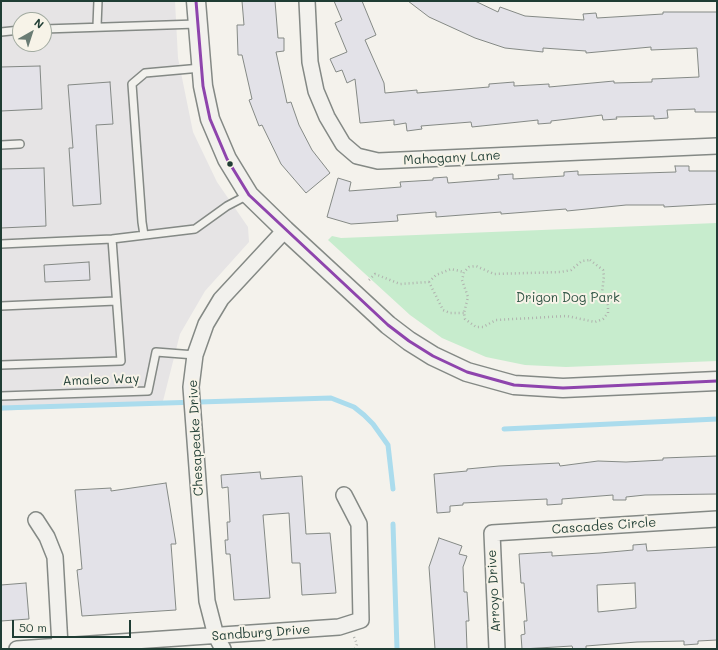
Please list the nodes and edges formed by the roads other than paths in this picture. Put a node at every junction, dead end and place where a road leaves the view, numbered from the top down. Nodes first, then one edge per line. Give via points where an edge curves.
1 (98, 1) edge
2 (196, 1) edge
3 (307, 1) edge
4 (197, 24) junction
5 (97, 26) junction
6 (52, 29) edge
7 (12, 31) edge
8 (1, 32) edge
9 (201, 68) junction
10 (20, 144) dead end
11 (1, 145) edge
12 (717, 146) edge
13 (249, 195) junction
14 (285, 230) junction
15 (144, 235) junction
16 (112, 239) junction
17 (1, 244) edge
18 (116, 301) junction
19 (1, 306) edge
20 (195, 355) junction
21 (1, 365) edge
22 (717, 381) edge
23 (1, 396) edge
24 (344, 495) dead end
25 (717, 519) edge
26 (36, 520) dead end
27 (492, 533) joint
28 (220, 643) edge
29 (60, 646) junction
30 (16, 649) edge
31 (497, 649) edge

1 - 5 lane
2 - 4 street
3 - 12 street, Mahogany Lane via 310,62 316,91 326,117 343,144 357,156 378,162
4 - 5 lane
4 - 9 street
5 - 6 lane
7 - 8 lane
9 - 13 street via 202,86 210,119 227,159
9 - 15 lane via 145,73 132,84
10 - 11 lane
13 - 14 street
13 - 15 lane via 227,206 195,229
14 - 20 street, Chesapeake Drive via 222,299 206,324
14 - 22 street via 393,329 433,356 467,372 514,385 563,388
15 - 16 lane
16 - 17 lane
16 - 18 lane
18 - 19 lane
18 - 21 lane via 121,361
20 - 23 lane, Amaleo Way via 156,352 148,391
20 - 28 street, Chesapeake Drive via 191,386 207,601
24 - 28 street, Sandburg Drive via 359,524 361,620 339,627
25 - 27 street, Cascades Circle
26 - 29 street via 47,537 55,557
27 - 31 street, Arroyo Drive
28 - 29 street, Sandburg Drive
29 - 30 street, Sandburg Drive

